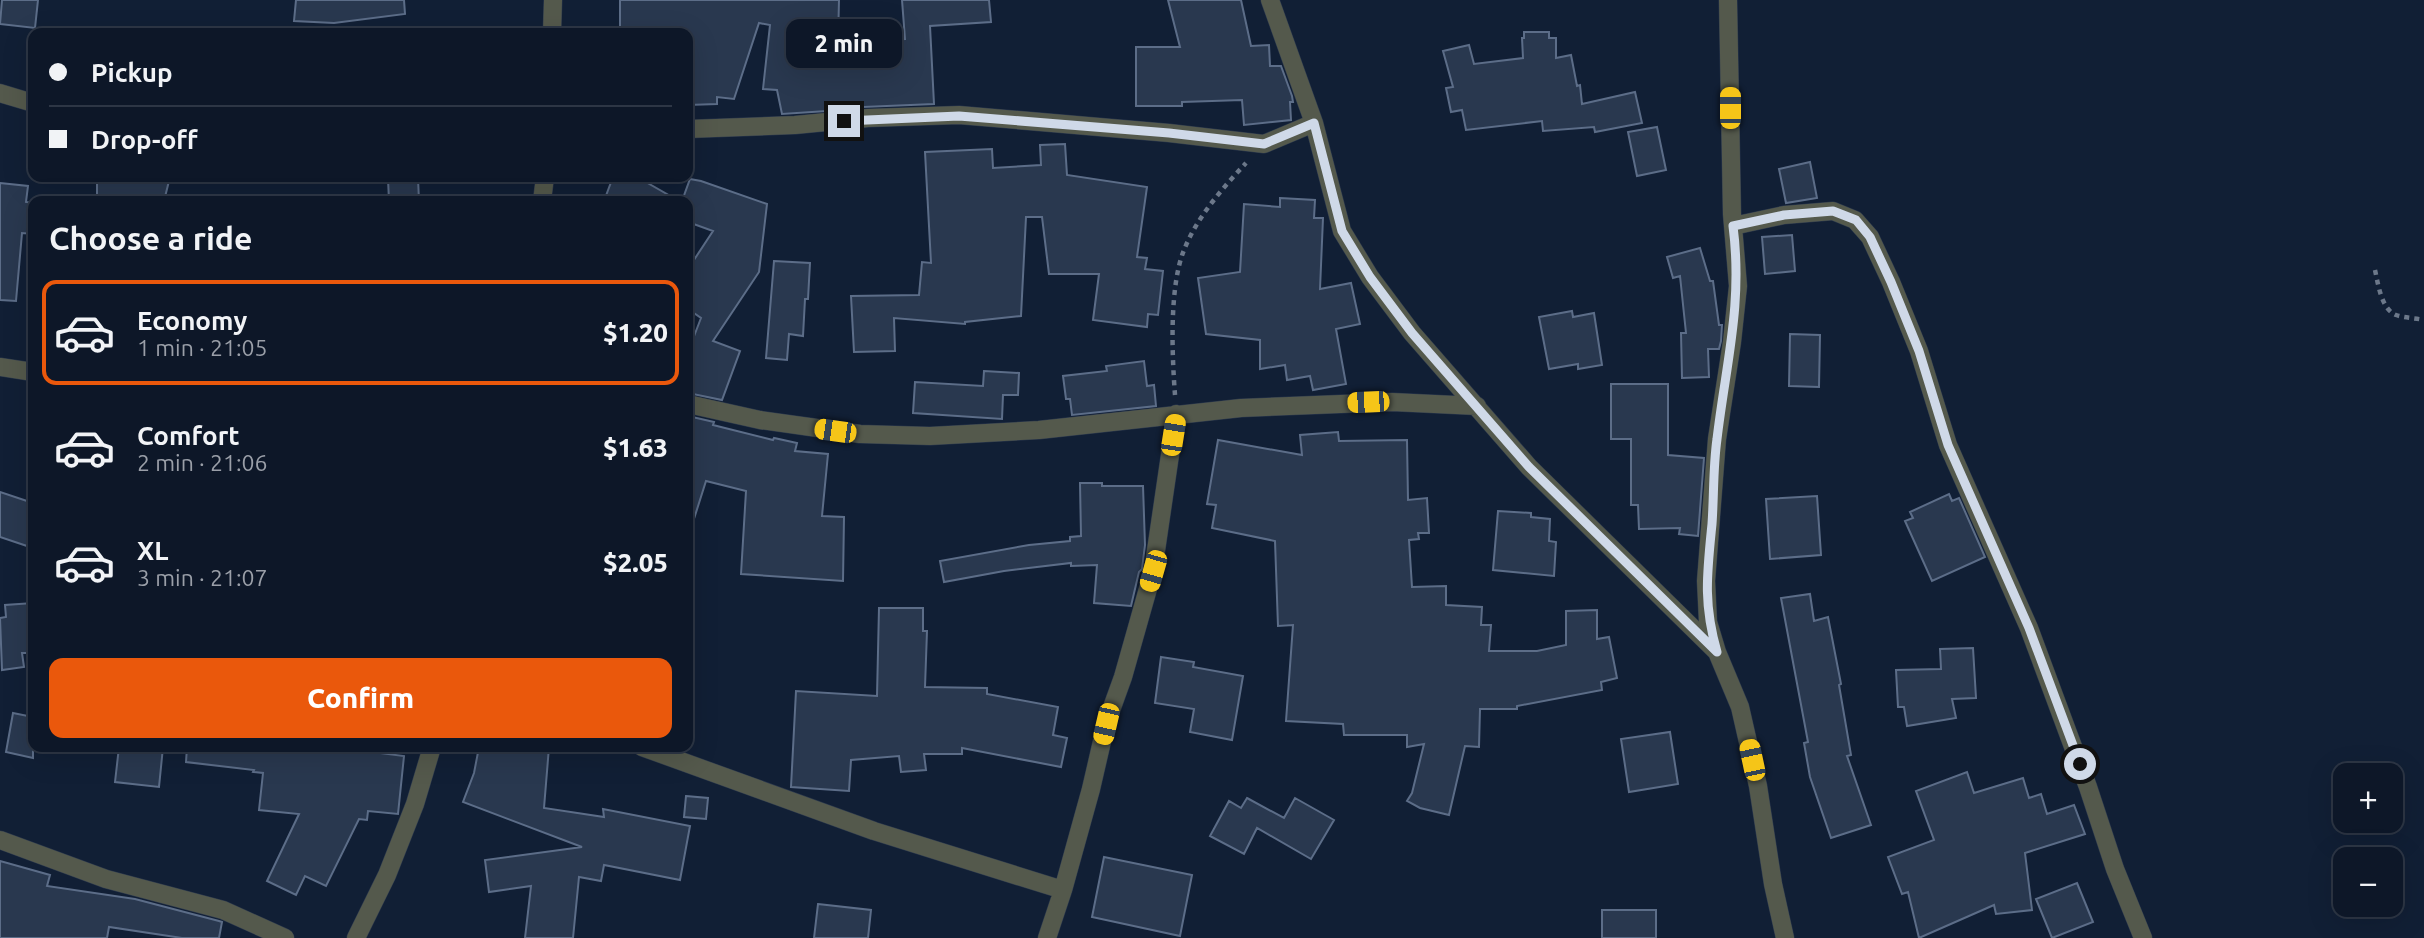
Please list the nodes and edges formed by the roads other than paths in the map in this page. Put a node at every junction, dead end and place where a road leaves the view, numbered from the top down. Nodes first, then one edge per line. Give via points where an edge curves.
1 (553, 0) edge
2 (1270, 0) edge
3 (1728, 0) edge
4 (552, 28) edge
5 (0, 93) edge
6 (28, 101) edge
7 (1314, 123) junction
8 (693, 129) edge
9 (1733, 226) junction
10 (0, 367) edge
11 (28, 371) edge
12 (693, 405) edge
13 (1477, 406) junction
14 (1176, 414) junction
15 (1717, 652) junction
16 (431, 752) edge
17 (656, 752) edge
18 (0, 840) edge
19 (1063, 890) junction
20 (285, 938) edge
21 (356, 938) edge
22 (1047, 938) edge
23 (1786, 938) edge
24 (2143, 938) edge

1 - 4 street
2 - 7 street
3 - 9 street
5 - 6 street
7 - 8 street via 1264,144 959,116
7 - 13 street via 1342,231 1412,333
9 - 15 street via 1738,286 1717,439 1706,581 1708,622
9 - 24 street via 1833,211 1856,220 1870,237 1919,351 1948,445 2029,628
10 - 11 street
12 - 14 street via 860,434 930,436 1039,430
13 - 14 street via 1392,401
13 - 15 street via 1529,467
14 - 19 street via 1153,571 1106,724
15 - 23 street via 1740,707
16 - 21 street via 387,875
17 - 19 street via 874,831
18 - 20 street via 106,879 223,910
19 - 22 street

